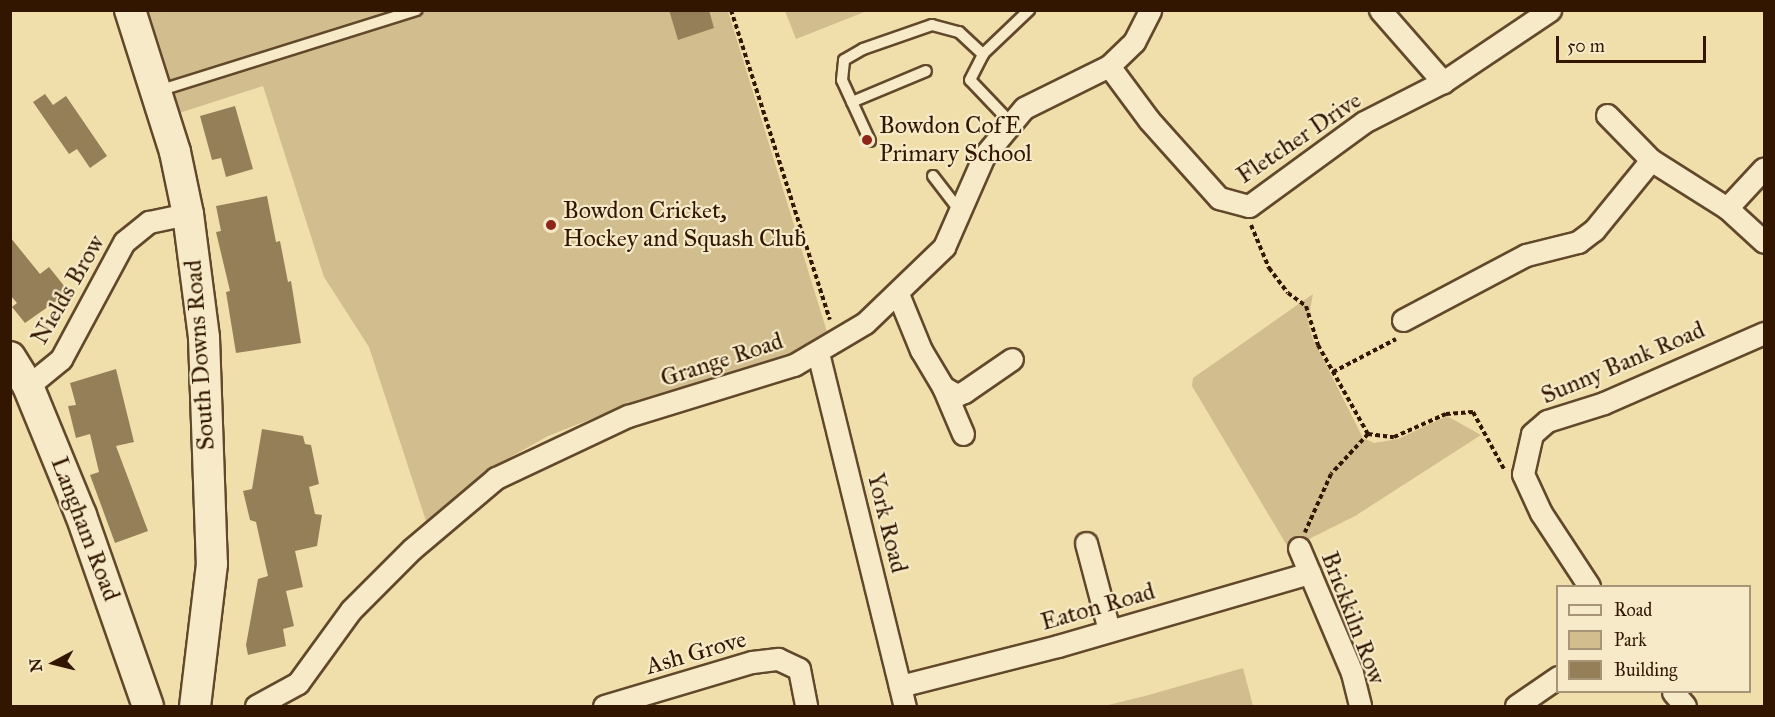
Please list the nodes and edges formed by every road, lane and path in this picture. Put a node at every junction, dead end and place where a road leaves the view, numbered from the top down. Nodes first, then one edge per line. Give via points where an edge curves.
1 (130, 10) edge
2 (417, 10) edge
3 (731, 10) edge
4 (1029, 10) edge
5 (1150, 10) edge
6 (1380, 10) edge
7 (1550, 10) edge
8 (983, 54) junction
9 (1109, 66) junction
10 (926, 71) dead end
11 (1443, 82) junction
12 (155, 92) junction
13 (852, 102) junction
14 (1607, 115) dead end
15 (1011, 123) junction
16 (870, 141) dead end
17 (1651, 160) junction
18 (1764, 168) edge
19 (933, 176) dead end
20 (1249, 206) junction
21 (1726, 208) junction
22 (960, 211) junction
23 (188, 214) junction
24 (1764, 242) edge
25 (898, 294) junction
26 (1403, 320) joint
27 (1764, 333) edge
28 (837, 341) junction
29 (818, 353) junction
30 (10, 357) edge
31 (1012, 358) dead end
32 (1333, 372) junction
33 (28, 386) junction
34 (943, 387) junction
35 (963, 434) dead end
36 (1368, 434) junction
37 (1523, 474) junction
38 (1086, 543) dead end
39 (1299, 548) joint
40 (1310, 573) junction
41 (1588, 585) edge
42 (1109, 630) junction
43 (1556, 678) edge
44 (900, 686) junction
45 (1674, 693) edge
46 (148, 706) edge
47 (195, 706) edge
48 (256, 706) edge
49 (604, 706) edge
50 (806, 706) edge
51 (905, 706) edge
52 (1360, 706) edge
53 (1516, 706) edge
54 (1685, 706) edge

1 - 12 main road, South Downs Road
2 - 12 lane
3 - 28 path
4 - 8 lane
5 - 9 street, Grange Road via 1134,42
6 - 11 street
7 - 11 street, Fletcher Drive
8 - 13 lane via 959,32 932,25 863,49 844,60 843,80
8 - 15 lane via 970,80
9 - 15 street, Grange Road via 1024,108
9 - 20 street, Fletcher Drive via 1149,120 1219,198
10 - 13 lane
11 - 20 street, Fletcher Drive via 1364,122
12 - 23 main road, South Downs Road via 175,152
13 - 16 lane
14 - 17 street
15 - 22 street, Grange Road via 984,156
17 - 21 street
17 - 26 street via 1594,230 1578,242 1526,255
18 - 21 street
19 - 22 lane
20 - 32 path via 1251,227 1269,268 1288,293 1306,306 1318,345
21 - 24 street
22 - 25 street, Grange Road via 944,247
23 - 33 street, Nields Brow via 149,222 124,243 61,359
23 - 47 main road, South Downs Road via 204,338 212,564
25 - 28 street, Grange Road
25 - 34 street via 921,350
26 - 32 path via 1408,333
27 - 37 street, Sunny Bank Road via 1604,403 1547,421 1526,444
28 - 29 street, Grange Road
29 - 44 street, York Road
29 - 48 street, Grange Road via 771,374 628,416 496,478 420,542 351,610 298,683
30 - 33 main road, Langham Road
31 - 34 street via 957,395
32 - 36 path
33 - 46 main road, Langham Road via 105,578
34 - 35 street
36 - 37 path via 1394,436 1446,414 1473,412 1505,471
36 - 39 path via 1330,474
37 - 41 street via 1541,513
38 - 42 street
39 - 40 street, Brickkiln Row
40 - 42 street, Eaton Road
40 - 52 street, Brickkiln Row via 1352,673
42 - 44 street, Eaton Road
43 - 53 street
44 - 51 street, York Road
45 - 54 street
49 - 50 street, Ash Grove via 752,662 778,659 799,669

